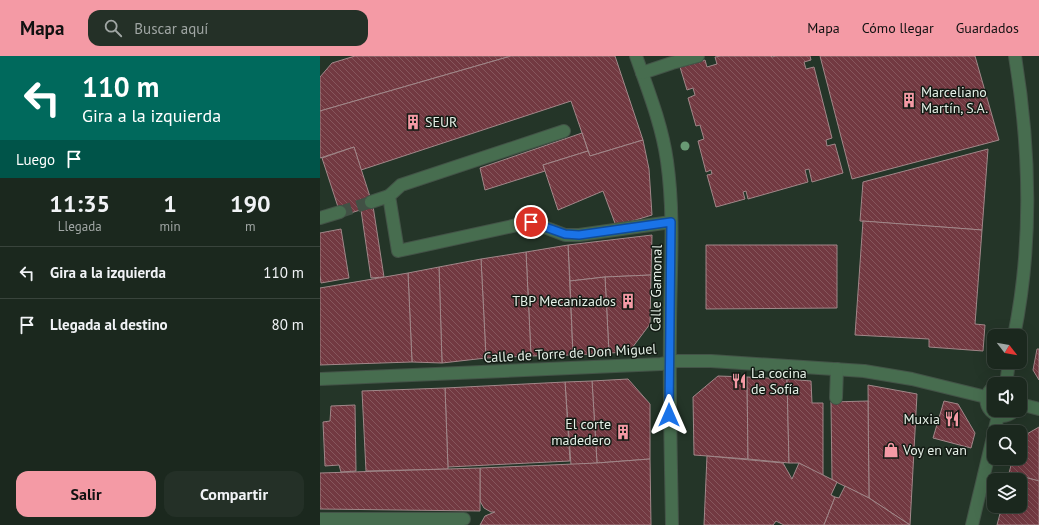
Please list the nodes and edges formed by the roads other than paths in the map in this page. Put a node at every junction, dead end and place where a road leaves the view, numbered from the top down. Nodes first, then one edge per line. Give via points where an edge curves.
1 (636, 56) edge
2 (698, 56) edge
3 (1015, 56) edge
4 (642, 73) junction
5 (564, 131) dead end
6 (390, 196) junction
7 (371, 202) tunnel mouth
8 (340, 212) tunnel mouth
9 (320, 218) edge
10 (671, 222) junction
11 (1015, 329) edge
12 (669, 362) junction
13 (837, 369) junction
14 (320, 379) edge
15 (986, 397) joint
16 (836, 398) dead end
17 (987, 405) edge
18 (1027, 406) edge
19 (1039, 409) edge
20 (998, 417) edge
21 (320, 519) edge
22 (464, 519) dead end
23 (672, 525) edge
24 (972, 525) edge

1 - 4 street, Calle Gamonal
2 - 4 street
3 - 11 street via 1026,151 1027,209 1022,286
4 - 10 street, Calle Gamonal via 660,126 667,159
5 - 6 street via 401,185
6 - 7 street
6 - 10 street via 398,251 531,222 565,234 579,235
8 - 9 street
10 - 12 street, Calle Gamonal
12 - 13 street, Calle de Torre de Don Miguel via 711,361
12 - 14 street, Calle de Torre de Don Miguel
12 - 23 street, Calle Gamonal
13 - 15 street, Calle de Torre de Don Miguel via 890,374
13 - 16 street
15 - 17 street
18 - 19 street
20 - 24 street
21 - 22 street

